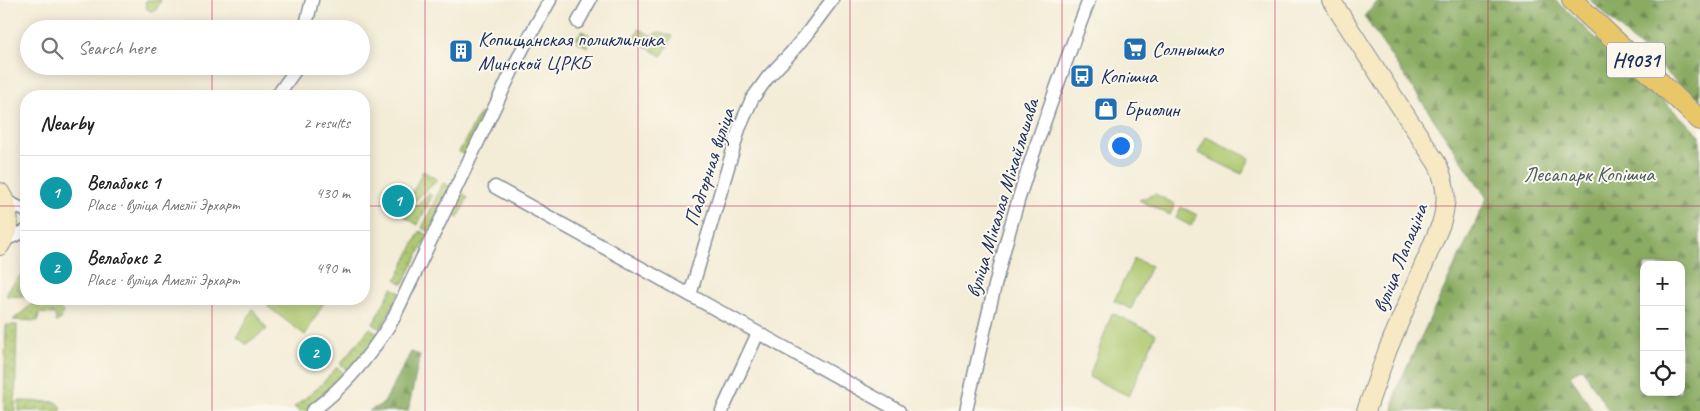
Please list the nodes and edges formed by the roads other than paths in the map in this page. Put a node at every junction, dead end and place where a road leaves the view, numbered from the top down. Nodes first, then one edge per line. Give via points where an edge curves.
1 (312, 0) edge
2 (550, 0) edge
3 (590, 0) edge
4 (832, 0) edge
5 (1089, 0) edge
6 (1331, 0) edge
7 (1572, 0) edge
8 (306, 20) edge
9 (578, 22) dead end
10 (292, 75) edge
11 (281, 90) edge
12 (1700, 120) edge
13 (495, 186) dead end
14 (3, 196) edge
15 (20, 207) edge
16 (20, 235) edge
17 (2, 243) edge
18 (690, 295) junction
19 (758, 333) junction
20 (312, 411) edge
21 (722, 411) edge
22 (899, 411) edge
23 (966, 411) edge
24 (1366, 411) edge

1 - 8 street
2 - 20 street via 523,48 393,319 351,376
3 - 9 street
4 - 18 street, Падгорная вуліца via 752,99 730,157
5 - 23 street, вуліца Мікалая Міхайлашава via 1018,201
6 - 24 main road, вуліца Лапаціна via 1438,165 1447,195 1442,224 1388,349
7 - 12 main road, Н9031
10 - 11 street
13 - 18 street
14 - 15 street
14 - 17 main road via 9,221
16 - 17 street
18 - 19 street
19 - 21 street
19 - 22 street

